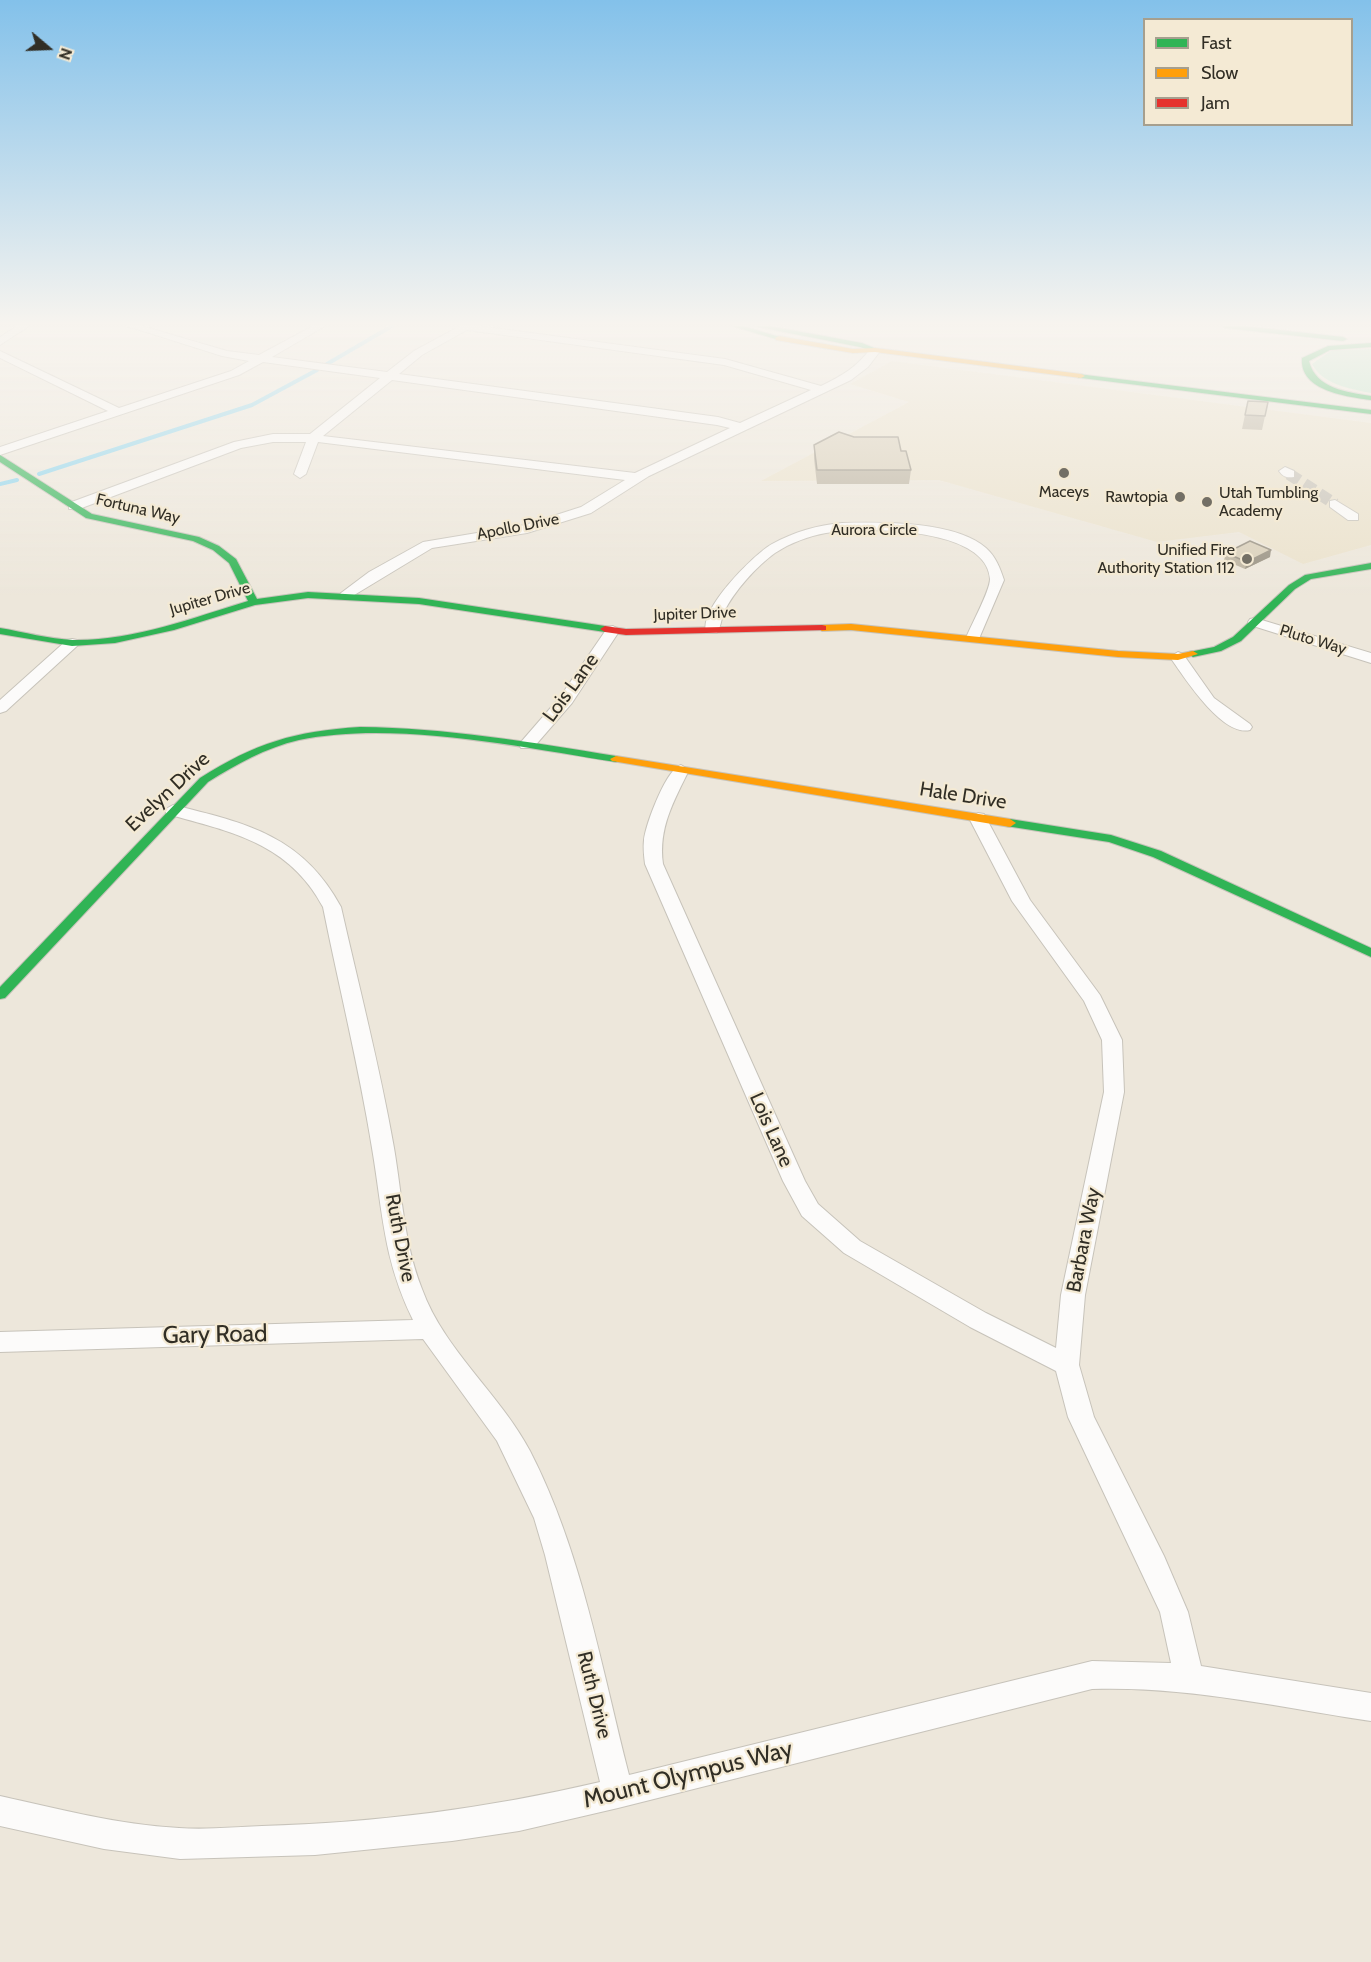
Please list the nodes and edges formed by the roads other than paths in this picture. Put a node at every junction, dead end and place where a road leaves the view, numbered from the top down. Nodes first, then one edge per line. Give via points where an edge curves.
1 (102, 418) edge
2 (337, 418) edge
3 (693, 418) edge
4 (761, 418) edge
5 (740, 427) junction
6 (313, 438) junction
7 (0, 451) edge
8 (0, 458) edge
9 (300, 474) dead end
10 (636, 477) junction
11 (1335, 504) tunnel mouth
12 (74, 506) junction
13 (1353, 517) dead end
14 (1371, 566) edge
15 (346, 596) junction
16 (254, 603) junction
17 (1255, 622) junction
18 (613, 630) junction
19 (712, 630) junction
20 (0, 631) edge
21 (972, 638) junction
22 (72, 643) junction
23 (1178, 657) junction
24 (1371, 658) edge
25 (0, 708) edge
26 (1244, 727) dead end
27 (527, 745) junction
28 (681, 770) junction
29 (173, 810) junction
30 (978, 818) junction
31 (1371, 953) edge
32 (0, 995) edge
33 (429, 1329) junction
34 (0, 1342) edge
35 (1067, 1365) junction
36 (1189, 1677) junction
37 (1371, 1707) edge
38 (618, 1793) junction
39 (0, 1811) edge

1 - 7 street
2 - 6 street
3 - 5 street
4 - 5 street, Apollo Drive
5 - 10 street, Apollo Drive
6 - 9 street
6 - 10 street
6 - 12 street via 273,438 238,445
8 - 12 main road, Fortuna Way
10 - 15 street, Apollo Drive via 602,502 564,519 428,545
11 - 13 street
12 - 16 main road, Fortuna Way via 105,522 183,536 216,548 233,561
14 - 17 main road, Jupiter Drive via 1308,577
15 - 16 main road, Jupiter Drive via 291,596
15 - 18 main road, Jupiter Drive via 452,605
16 - 22 main road, Jupiter Drive via 141,636
17 - 23 main road, Jupiter Drive via 1228,644
17 - 24 street, Pluto Way
18 - 19 main road, Jupiter Drive
18 - 27 street, Lois Lane via 566,700
19 - 21 main road, Jupiter Drive via 851,627
19 - 21 street, Aurora Circle via 719,607 766,553 821,530 874,527 941,533 964,540 982,552 997,580
20 - 22 main road, Jupiter Drive
21 - 23 main road, Jupiter Drive
22 - 25 street
23 - 26 street via 1208,701
27 - 28 main road, Hale Drive
27 - 29 main road, Evelyn Drive via 385,729 303,734 266,744 227,763
28 - 30 main road, Hale Drive
28 - 35 street, Lois Lane via 653,828 654,864 810,1210 852,1247 978,1320
29 - 32 main road, Evelyn Drive
29 - 33 street, Ruth Drive via 238,829 277,847 310,870 326,894 383,1147 396,1242 410,1290
30 - 31 main road, Hale Drive via 1142,848
30 - 35 street, Barbara Way via 1021,901 1101,1012 1114,1050 1114,1092 1073,1295
33 - 34 street, Gary Road
33 - 38 street, Ruth Drive via 506,1433 547,1518
35 - 36 street, Barbara Way via 1085,1426 1155,1565 1174,1612
36 - 37 street, Mount Olympus Way
36 - 38 street, Mount Olympus Way via 1118,1673 1067,1679
38 - 39 street, Mount Olympus Way via 519,1816 452,1826 315,1840 198,1844 142,1841

